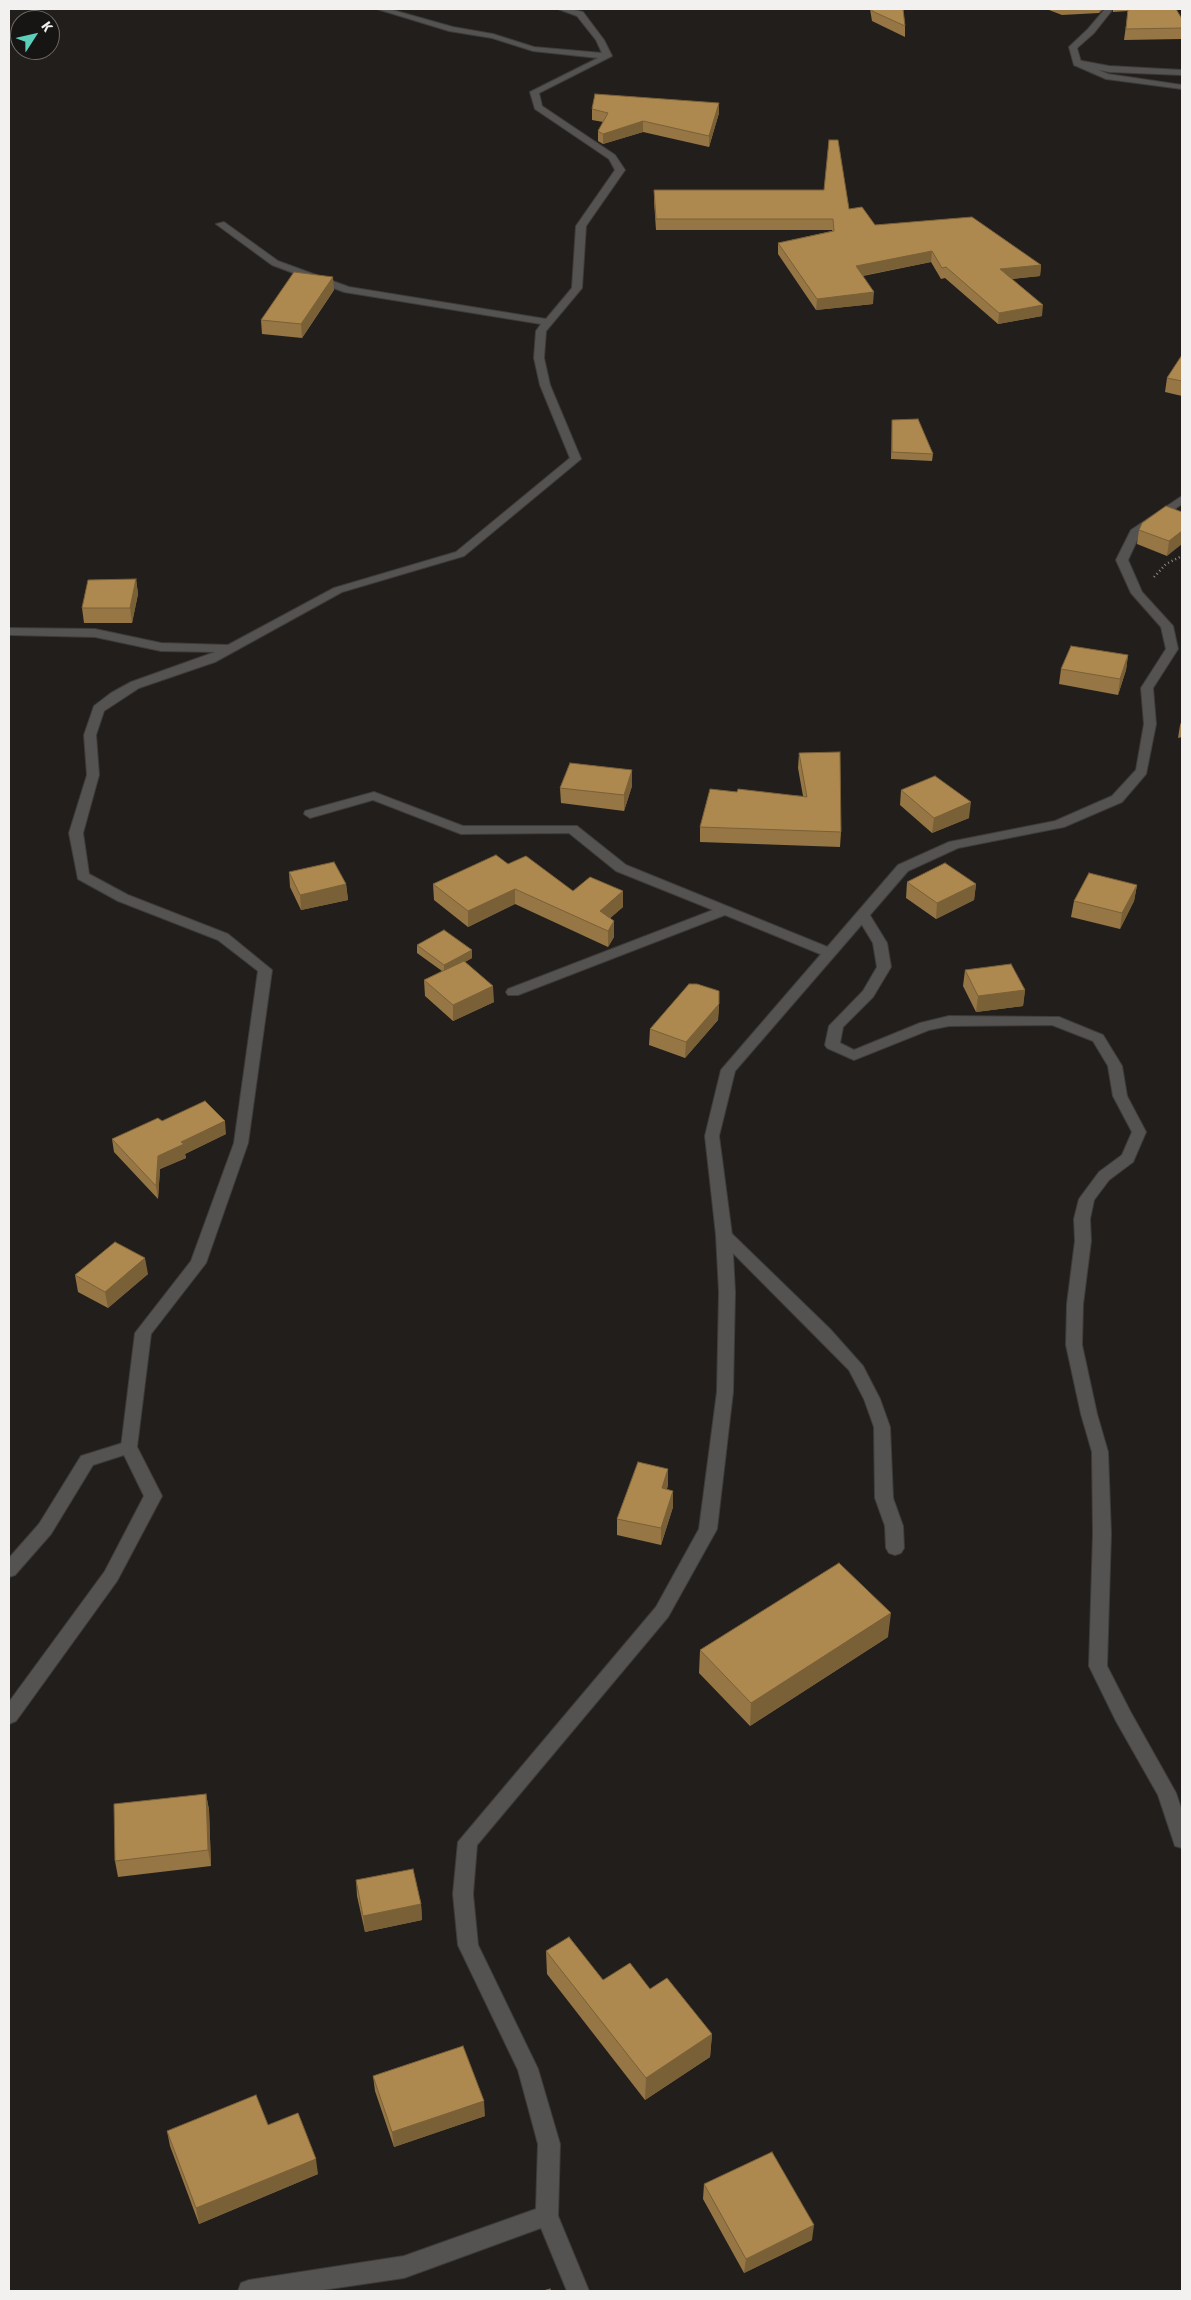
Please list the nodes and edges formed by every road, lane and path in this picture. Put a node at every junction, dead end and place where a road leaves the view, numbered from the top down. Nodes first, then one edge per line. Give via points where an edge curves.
1 (381, 9) edge
2 (562, 9) edge
3 (1109, 9) edge
4 (608, 56) junction
5 (1077, 63) junction
6 (1182, 73) edge
7 (1182, 87) edge
8 (221, 224) dead end
9 (547, 322) junction
10 (1182, 499) edge
11 (1182, 556) edge
12 (1137, 593) junction
13 (9, 631) edge
14 (230, 649) junction
15 (310, 814) dead end
16 (726, 910) junction
17 (863, 915) junction
18 (830, 953) junction
19 (513, 992) dead end
20 (724, 1235) junction
21 (129, 1447) junction
22 (895, 1548) dead end
23 (9, 1570) edge
24 (9, 1716) edge
25 (1182, 1840) edge
26 (547, 2216) junction
27 (249, 2291) edge
28 (578, 2291) edge

1 - 4 street via 533,49
2 - 4 street via 580,14
3 - 5 street via 1073,47
4 - 9 street via 534,92 538,107 612,157 620,170 581,226 577,288
5 - 6 street via 1109,69
5 - 7 street via 1106,76
8 - 9 street via 275,263 347,290
9 - 14 street via 541,331 539,358 545,384 576,459 460,554 338,590
10 - 12 street via 1135,532 1122,560
11 - 12 path via 1166,564
12 - 17 street via 1167,626 1172,649 1147,688 1150,724 1142,771 1117,798 1059,824 954,845 903,868
13 - 14 street via 95,633 161,647
14 - 21 street via 211,659 135,685 114,696 98,710 90,735 92,775 76,834 83,876 123,898 223,937 265,970 241,1143 198,1263 142,1333
15 - 16 street via 374,796 461,830 572,829 621,868
16 - 18 street
16 - 19 street
17 - 18 street
17 - 25 street via 880,943 884,967 868,994 836,1026 832,1045 854,1055 925,1026 949,1021 1054,1020 1098,1038 1114,1066 1120,1096 1139,1132 1128,1158 1104,1176 1088,1199 1082,1219 1074,1345 1100,1452 1102,1534 1098,1666 1167,1793
18 - 20 street via 728,1070 712,1136
20 - 22 street via 855,1366 882,1427 884,1498 894,1526
20 - 26 street via 726,1392 708,1529 662,1612 468,1842 463,1894 468,1945 528,2069 549,2144
21 - 23 street via 86,1460 45,1529
21 - 24 street via 153,1496 111,1576
26 - 27 street via 404,2267
26 - 28 street

